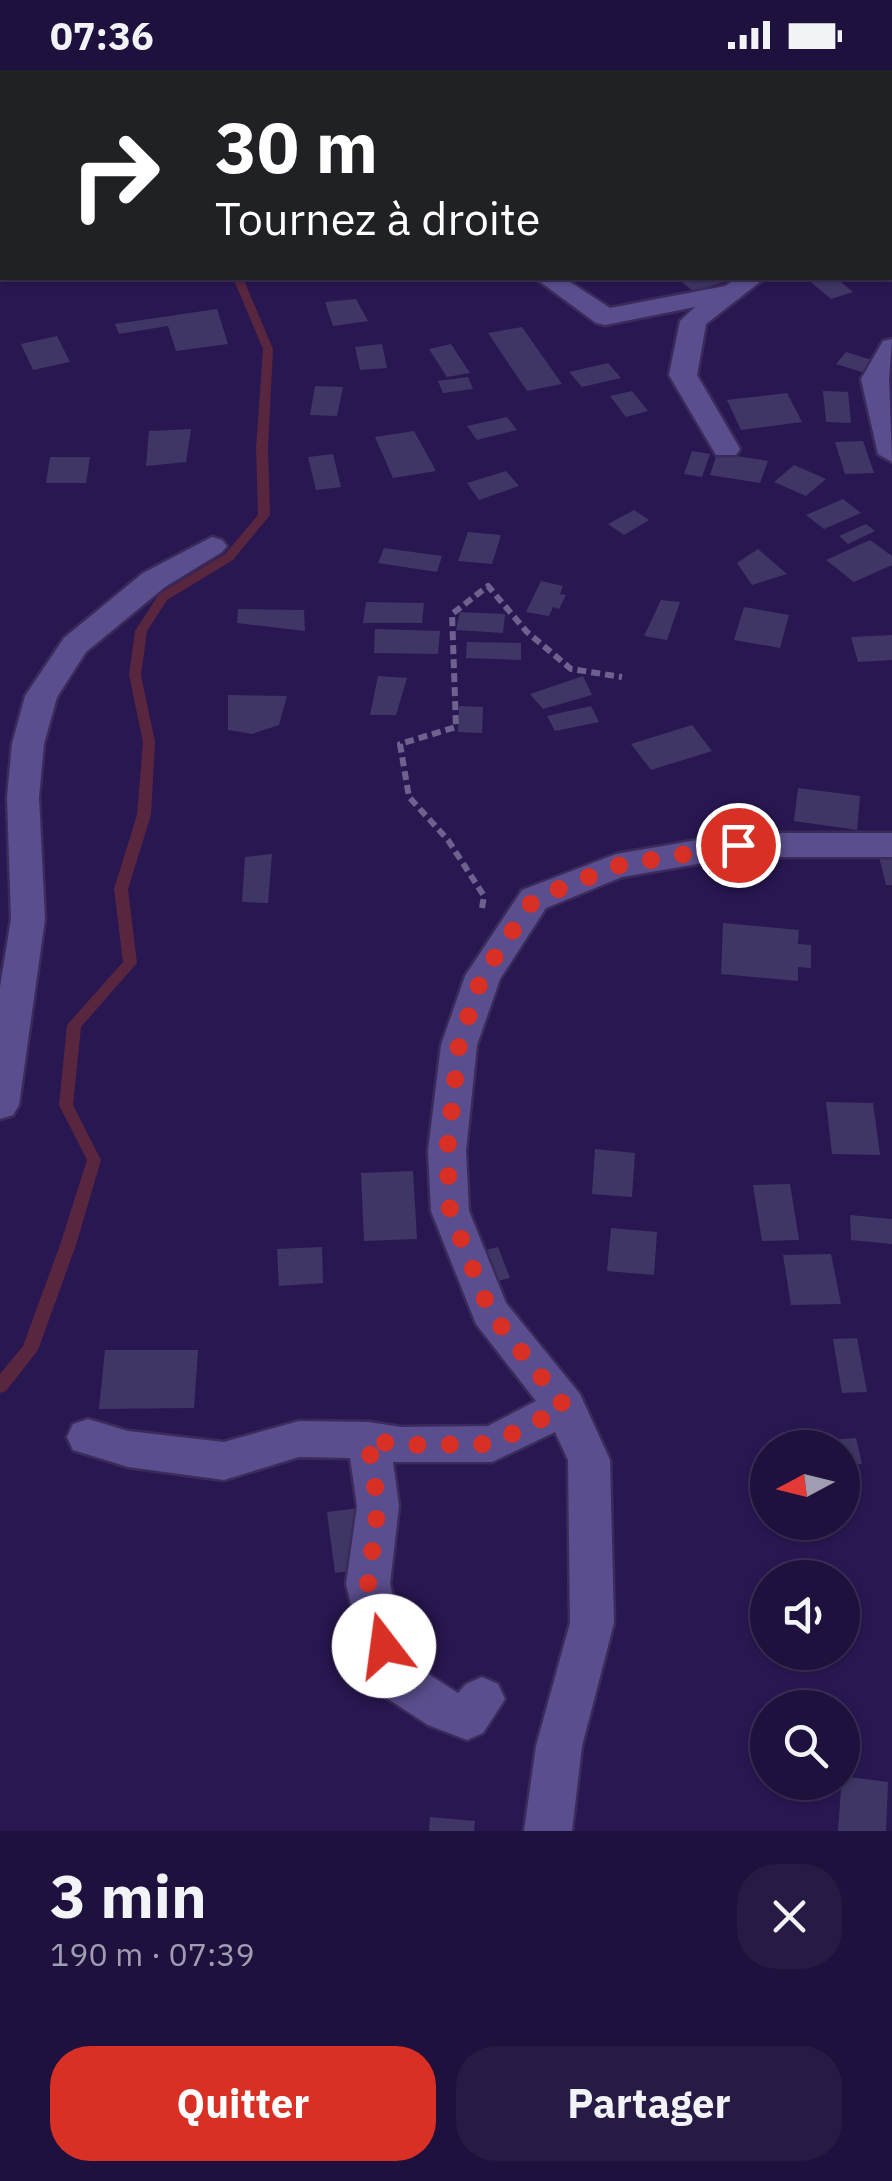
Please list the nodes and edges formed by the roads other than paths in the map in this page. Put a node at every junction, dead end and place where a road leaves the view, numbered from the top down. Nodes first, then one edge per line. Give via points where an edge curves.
1 (551, 280) edge
2 (749, 280) edge
3 (730, 294) junction
4 (892, 347) edge
5 (726, 448) dead end
6 (892, 454) edge
7 (212, 546) dead end
8 (892, 844) edge
9 (0, 1106) edge
10 (565, 1407) junction
11 (88, 1437) dead end
12 (368, 1440) junction
13 (482, 1699) dead end
14 (548, 1831) edge

1 - 3 street via 604,317
2 - 3 street
3 - 5 street via 693,321 682,375
4 - 6 street via 876,379
7 - 9 street via 154,580 75,645 42,696 28,744 28,919
8 - 10 street via 738,845 616,866 534,899 482,976 459,1044 447,1152 450,1211 490,1312
10 - 12 street via 492,1444
10 - 14 street via 588,1460 592,1624 559,1746
11 - 12 street via 128,1450 224,1461 299,1439
12 - 13 street via 378,1506 368,1584 392,1676 467,1718

